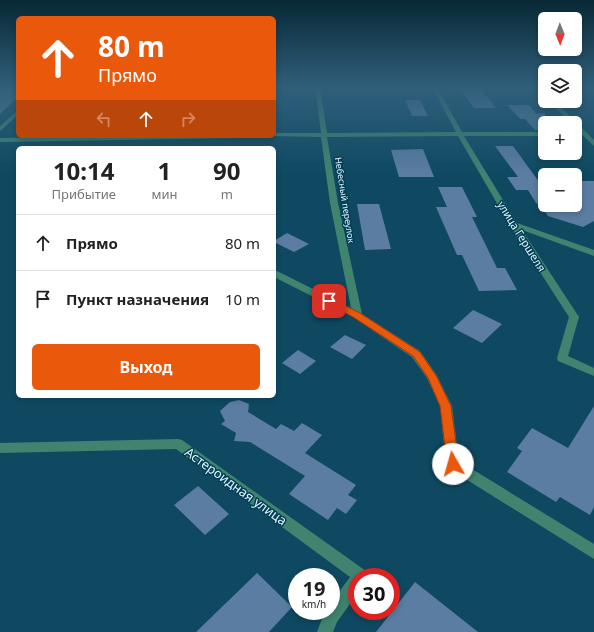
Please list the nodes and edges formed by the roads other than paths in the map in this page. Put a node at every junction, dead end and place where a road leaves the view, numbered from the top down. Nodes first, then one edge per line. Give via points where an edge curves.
1 (13, 116) edge
2 (322, 116) edge
3 (450, 116) edge
4 (0, 129) edge
5 (325, 134) junction
6 (459, 134) junction
7 (538, 134) edge
8 (583, 134) joint
9 (594, 134) edge
10 (276, 135) edge
11 (47, 138) joint
12 (1, 139) edge
13 (594, 144) edge
14 (41, 146) edge
15 (513, 224) junction
16 (594, 253) edge
17 (276, 274) edge
18 (357, 315) junction
19 (594, 372) edge
20 (0, 448) edge
21 (594, 552) edge
22 (348, 570) edge
23 (348, 593) edge
24 (325, 632) edge

1 - 4 street
2 - 5 street, Небесный переулок
3 - 6 street, улица Гершеля
5 - 6 street
5 - 10 street
5 - 18 street, Небесный переулок via 334,204
6 - 7 street
6 - 15 street, улица Гершеля
8 - 9 street
8 - 13 street
11 - 12 street
11 - 14 street
15 - 16 street
15 - 19 street, улица Гершеля via 574,317 562,358
17 - 18 street
18 - 21 street via 416,354 432,377 446,406 453,464
20 - 22 street, Астероидная улица via 178,444
23 - 24 street via 331,617

